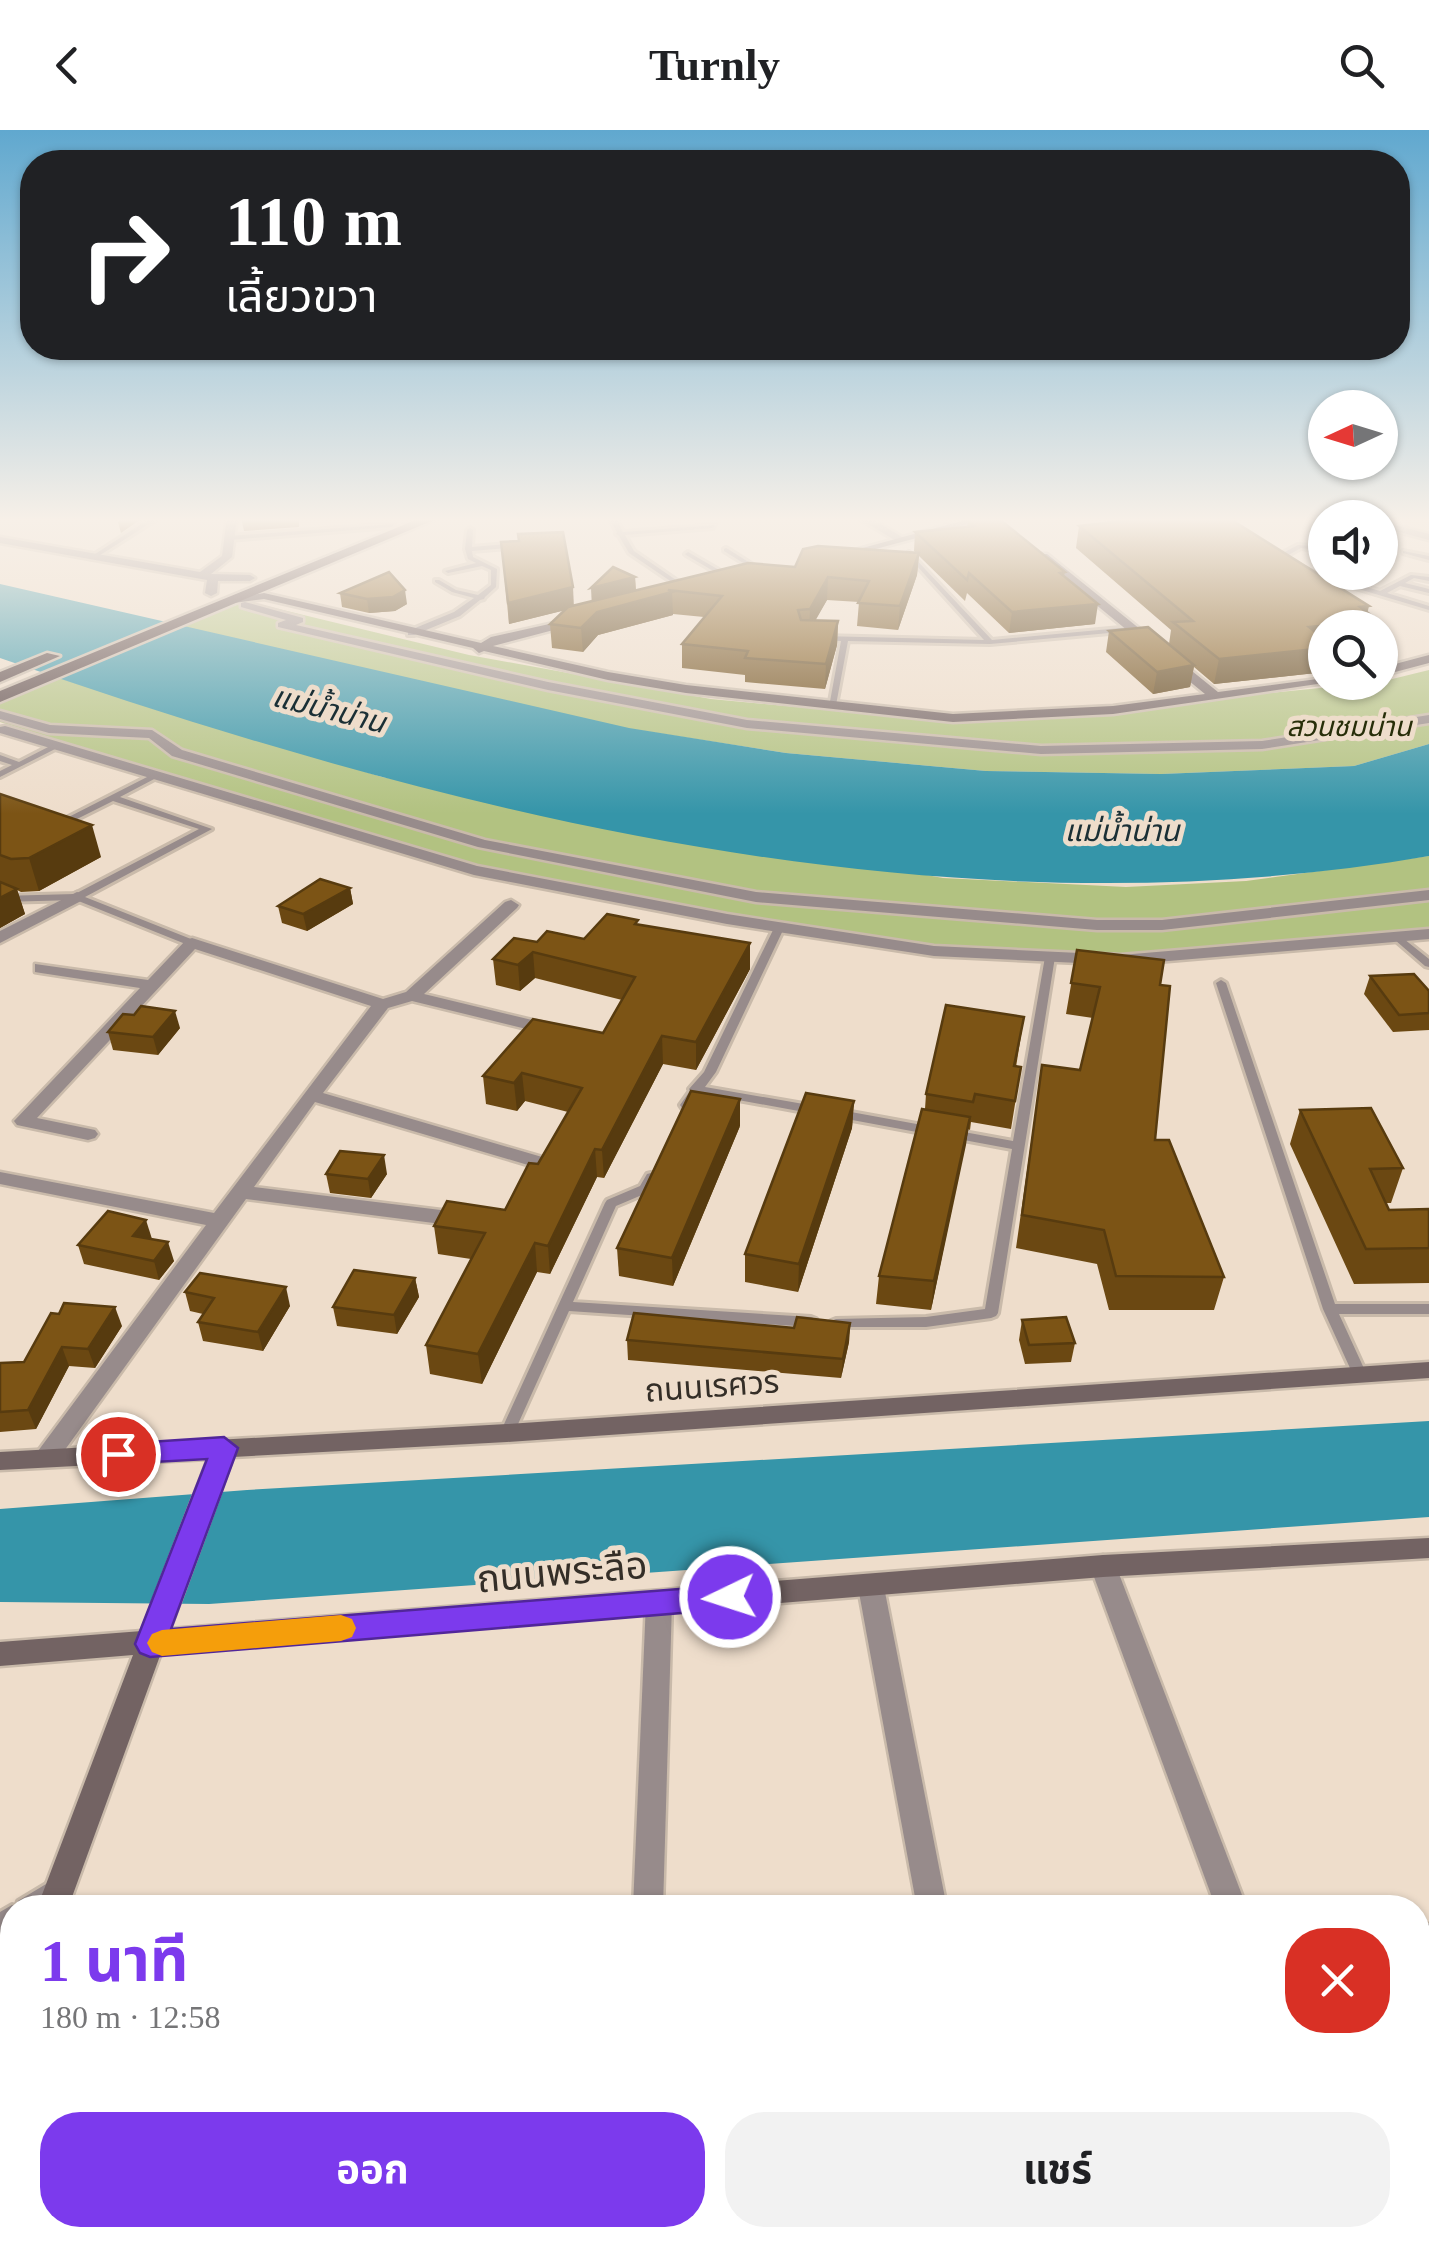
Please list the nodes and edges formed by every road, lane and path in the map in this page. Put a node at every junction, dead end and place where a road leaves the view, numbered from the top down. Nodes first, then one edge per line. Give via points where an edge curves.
1 (161, 616) edge
2 (173, 616) edge
3 (288, 616) edge
4 (344, 616) edge
5 (454, 616) edge
6 (966, 616) edge
7 (1115, 616) edge
8 (584, 619) edge
9 (1131, 629) junction
10 (411, 633) junction
11 (817, 638) edge
12 (844, 638) junction
13 (990, 642) junction
14 (479, 649) junction
15 (1429, 659) edge
16 (1398, 667) edge
17 (0, 677) edge
18 (1308, 684) edge
19 (0, 697) edge
20 (1216, 697) junction
21 (832, 704) junction
22 (0, 715) edge
23 (1429, 719) edge
24 (0, 728) edge
25 (55, 747) junction
26 (0, 758) edge
27 (20, 764) junction
28 (0, 774) edge
29 (154, 777) junction
30 (114, 798) junction
31 (43, 827) edge
32 (1429, 895) edge
33 (77, 897) junction
34 (0, 899) edge
35 (511, 905) dead end
36 (780, 928) junction
37 (1429, 934) edge
38 (0, 938) edge
39 (1399, 938) junction
40 (192, 944) junction
41 (1050, 957) junction
42 (1429, 964) edge
43 (41, 968) dead end
44 (1222, 984) dead end
45 (150, 985) junction
46 (412, 996) junction
47 (382, 1004) junction
48 (582, 1037) edge
49 (695, 1088) junction
50 (311, 1094) junction
51 (678, 1122) edge
52 (88, 1134) dead end
53 (1018, 1146) junction
54 (662, 1156) edge
55 (535, 1161) edge
56 (0, 1178) edge
57 (244, 1192) junction
58 (222, 1221) junction
59 (480, 1222) edge
60 (564, 1306) junction
61 (1330, 1309) junction
62 (1429, 1309) edge
63 (1429, 1370) edge
64 (1360, 1375) junction
65 (507, 1433) junction
66 (224, 1448) junction
67 (46, 1458) junction
68 (0, 1462) edge
69 (1429, 1548) edge
70 (1102, 1566) junction
71 (871, 1587) junction
72 (659, 1602) junction
73 (150, 1644) junction
74 (0, 1654) edge
75 (65, 1881) junction
76 (44, 1895) edge
77 (58, 1895) edge
78 (648, 1895) edge
79 (930, 1895) edge
80 (1227, 1895) edge

1 - 17 main road
2 - 19 main road
3 - 23 street via 299,620 282,626 747,724 1041,750 1144,751 1262,745
4 - 10 street
5 - 10 lane
6 - 13 lane
7 - 9 street
8 - 14 street
9 - 13 lane
9 - 20 street
10 - 14 street
11 - 12 lane
12 - 13 lane
12 - 21 lane
14 - 21 street via 686,689
15 - 16 street
18 - 20 street
20 - 21 street via 976,719
22 - 32 street via 49,729 152,734 178,753 483,844 756,897 1162,925
24 - 25 street
25 - 27 lane
25 - 29 street
26 - 27 lane
27 - 28 lane
29 - 30 lane
29 - 36 street via 474,870
30 - 31 lane
30 - 33 lane via 207,829
33 - 34 lane
33 - 38 street
33 - 40 lane
35 - 46 street
36 - 41 street via 949,953
36 - 49 lane via 710,1072
37 - 39 street
39 - 41 street via 1121,960
39 - 42 lane
40 - 45 street
40 - 47 street
41 - 53 lane
43 - 45 street
44 - 61 lane
45 - 52 street via 24,1122
46 - 47 street
46 - 48 street
47 - 50 street
49 - 51 lane
49 - 53 lane
50 - 55 street
50 - 57 street
53 - 60 lane via 990,1314 849,1325
54 - 60 lane via 645,1189 611,1203
56 - 58 street
57 - 58 street
57 - 59 street
58 - 67 street
60 - 65 lane
61 - 62 lane
61 - 64 lane
63 - 64 street, ถนนเรศวร
64 - 65 street, ถนนเรศวร
65 - 66 street, ถนนเรศวร
66 - 67 street, ถนนเรศวร
66 - 73 street
67 - 68 street, ถนนเรศวร
69 - 70 street, ถนนพระลือ
70 - 71 street, ถนนพระลือ
70 - 80 street
71 - 72 street, ถนนพระลือ
71 - 79 street
72 - 73 street, ถนนพระลือ
72 - 78 street
73 - 74 street, ถนนพระลือ
73 - 75 street
75 - 76 lane
75 - 77 street

